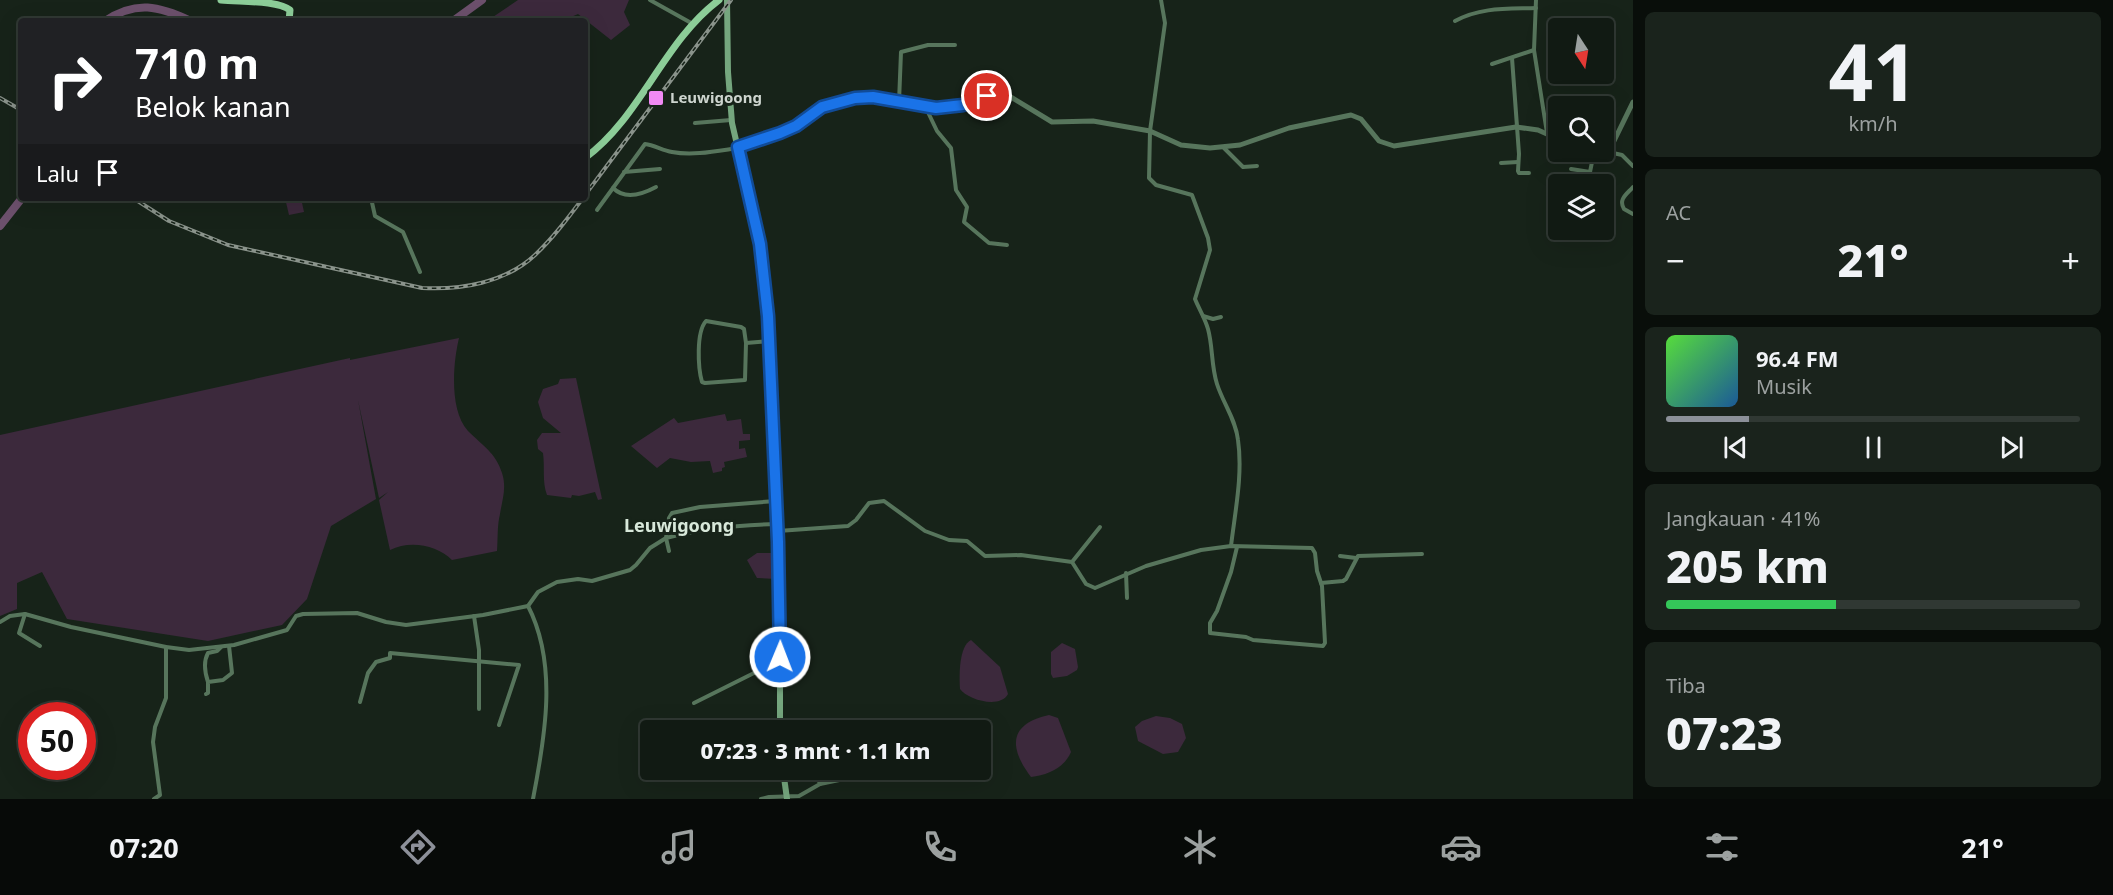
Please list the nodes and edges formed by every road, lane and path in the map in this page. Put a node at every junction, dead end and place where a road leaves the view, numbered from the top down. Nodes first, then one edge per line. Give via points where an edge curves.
1 (221, 0) edge
2 (650, 0) edge
3 (718, 0) edge
4 (727, 0) edge
5 (1161, 0) edge
6 (1536, 0) edge
7 (1536, 8) junction
8 (289, 18) edge
9 (1455, 21) dead end
10 (693, 24) junction
11 (956, 45) dead end
12 (1534, 50) junction
13 (1512, 58) junction
14 (1492, 64) dead end
15 (899, 102) junction
16 (1633, 102) edge
17 (925, 106) junction
18 (732, 120) junction
19 (695, 123) dead end
20 (1515, 127) junction
21 (1150, 131) junction
22 (1547, 133) joint
23 (1614, 141) edge
24 (738, 147) junction
25 (1224, 148) junction
26 (1614, 153) edge
27 (588, 155) edge
28 (1518, 162) junction
29 (1592, 162) edge
30 (1502, 163) dead end
31 (1257, 166) dead end
32 (1633, 166) edge
33 (660, 169) dead end
34 (1571, 169) dead end
35 (623, 172) junction
36 (1529, 173) dead end
37 (657, 187) dead end
38 (1633, 187) edge
39 (614, 188) junction
40 (372, 201) edge
41 (597, 210) dead end
42 (1633, 214) edge
43 (1007, 245) dead end
44 (420, 272) dead end
45 (1203, 316) junction
46 (1221, 317) dead end
47 (770, 341) junction
48 (746, 343) junction
49 (777, 501) junction
50 (1100, 527) dead end
51 (778, 528) junction
52 (666, 538) junction
53 (1231, 546) junction
54 (1237, 547) junction
55 (669, 551) dead end
56 (1422, 554) dead end
57 (1340, 556) dead end
58 (1356, 558) junction
59 (1072, 561) junction
60 (1126, 573) junction
61 (1321, 583) junction
62 (1127, 598) dead end
63 (528, 606) junction
64 (25, 614) junction
65 (474, 616) junction
66 (0, 622) edge
67 (40, 646) dead end
68 (221, 646) junction
69 (229, 646) junction
70 (166, 647) junction
71 (480, 662) junction
72 (779, 671) junction
73 (208, 682) junction
74 (206, 694) dead end
75 (360, 702) dead end
76 (694, 703) dead end
77 (479, 710) dead end
78 (780, 720) edge
79 (499, 725) dead end
80 (784, 780) edge
81 (819, 780) edge
82 (837, 780) edge
83 (820, 783) junction
84 (787, 798) edge
85 (154, 799) edge
86 (533, 799) edge
87 (761, 799) edge

1 - 8 main road via 283,5 290,10
2 - 10 street
3 - 10 main road
4 - 18 main road
5 - 21 street via 1165,23
6 - 7 street
7 - 9 street via 1482,10
7 - 12 street
10 - 27 main road via 610,137
11 - 15 street via 928,45 901,52
12 - 13 street
12 - 22 street
13 - 14 street
13 - 20 street
15 - 17 street
15 - 24 street via 873,97 832,104 796,126
16 - 23 street
17 - 21 street via 955,106 1000,93 1052,122 1093,121
17 - 43 street via 952,152 956,190 967,207 964,222 989,243
18 - 19 street
18 - 24 main road
20 - 22 street
20 - 25 street via 1394,146 1379,141 1361,119 1351,115 1289,128
20 - 28 street
21 - 25 street via 1181,146
21 - 45 street via 1149,178 1156,185 1192,195 1208,238 1209,256 1195,299
24 - 35 street via 684,153 645,144
24 - 47 main road via 764,267
25 - 31 street via 1243,167
26 - 32 street via 1622,155
28 - 30 street
28 - 36 street via 1519,173
29 - 34 street via 1590,172
33 - 35 street
35 - 39 street
37 - 39 street via 627,195
38 - 42 street via 1622,203
39 - 41 street
40 - 44 street via 375,216 405,235
45 - 46 street
45 - 53 street via 1216,381 1239,441
47 - 48 street
47 - 49 main road
48 - 48 street via 742,327 704,322 699,345 703,383 745,380
49 - 51 main road
49 - 52 street via 674,512 669,518
50 - 59 street
51 - 52 street via 712,527
51 - 59 street via 848,526 869,503 884,501 925,531 949,540 967,541 985,556 1021,555
51 - 72 main road
52 - 55 street
52 - 63 street via 650,548 630,570 592,581 557,582 538,592
53 - 54 street
53 - 60 street via 1201,550
54 - 61 street via 1312,548
54 - 61 street via 1228,582 1210,624 1212,634 1323,646
56 - 58 street
57 - 58 street
58 - 61 street via 1346,579
59 - 60 street via 1092,588 1102,587
60 - 62 street
63 - 65 street
63 - 86 street via 540,631 546,701
64 - 66 street
64 - 67 street via 19,633
64 - 70 street
65 - 69 street via 406,625 357,613 303,614 296,616 287,630
65 - 71 street
68 - 69 street
68 - 70 street via 202,650
68 - 73 street via 206,657
69 - 73 street via 232,673 223,680
70 - 85 street via 166,698 153,742 160,793
71 - 75 street via 390,653 390,658 375,662 368,673
71 - 77 street
71 - 79 street via 519,665
72 - 76 street via 754,673
72 - 78 main road
73 - 74 street
80 - 84 main road
81 - 83 street
82 - 83 street
83 - 84 street via 804,794
84 - 87 street

